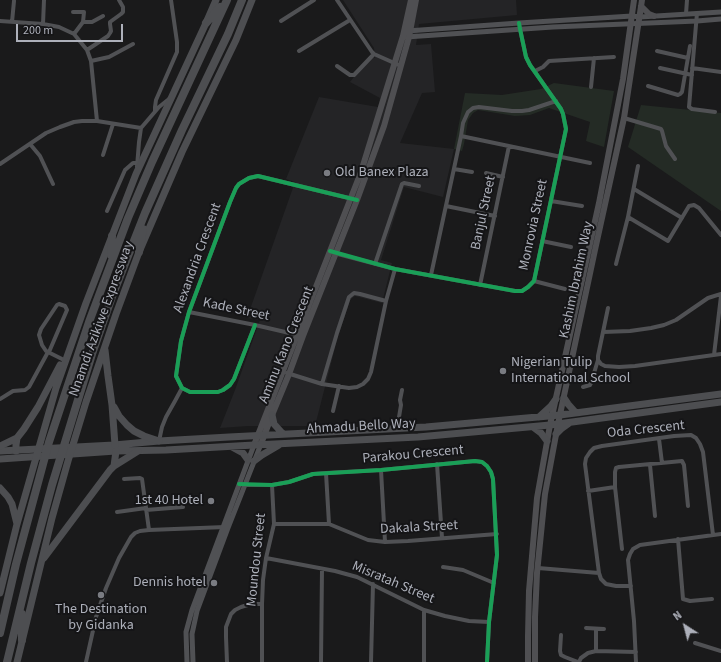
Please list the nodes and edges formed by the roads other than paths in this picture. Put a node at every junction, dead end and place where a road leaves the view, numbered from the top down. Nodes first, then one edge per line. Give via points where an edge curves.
1 (44, 0) edge
2 (119, 0) edge
3 (171, 0) edge
4 (216, 0) edge
5 (226, 0) edge
6 (242, 0) edge
7 (252, 0) edge
8 (314, 0) edge
9 (337, 0) edge
10 (411, 0) edge
11 (416, 0) edge
12 (634, 0) edge
13 (688, 0) edge
14 (14, 1) dead end
15 (642, 3) edge
16 (73, 12) dead end
17 (721, 12) edge
18 (697, 13) junction
19 (686, 14) junction
20 (103, 16) dead end
21 (654, 16) junction
22 (721, 19) edge
23 (281, 20) dead end
24 (350, 20) junction
25 (632, 20) junction
26 (0, 21) edge
27 (697, 21) junction
28 (12, 22) junction
29 (83, 22) junction
30 (206, 23) junction
31 (519, 23) junction
32 (641, 23) junction
33 (42, 24) junction
34 (520, 29) junction
35 (74, 34) junction
36 (406, 34) junction
37 (133, 44) dead end
38 (690, 46) dead end
39 (86, 50) junction
40 (299, 51) dead end
41 (657, 51) dead end
42 (374, 54) junction
43 (614, 57) dead end
44 (594, 58) junction
45 (688, 58) junction
46 (91, 61) junction
47 (395, 63) junction
48 (337, 66) dead end
49 (401, 66) junction
50 (660, 68) dead end
51 (692, 68) junction
52 (535, 71) junction
53 (721, 72) edge
54 (685, 74) junction
55 (692, 75) junction
56 (648, 86) dead end
57 (592, 87) dead end
58 (172, 97) junction
59 (556, 101) junction
60 (155, 111) junction
61 (715, 112) dead end
62 (624, 118) junction
63 (97, 121) junction
64 (113, 124) junction
65 (141, 128) junction
66 (461, 136) junction
67 (30, 144) junction
68 (509, 146) junction
69 (103, 155) dead end
70 (560, 157) junction
71 (675, 159) dead end
72 (137, 163) junction
73 (0, 164) edge
74 (590, 164) dead end
75 (638, 166) dead end
76 (454, 170) junction
77 (472, 172) dead end
78 (136, 174) junction
79 (486, 174) dead end
80 (503, 177) junction
81 (53, 184) dead end
82 (419, 186) dead end
83 (634, 189) junction
84 (354, 199) junction
85 (551, 201) junction
86 (446, 206) junction
87 (582, 206) dead end
88 (107, 211) dead end
89 (145, 213) junction
90 (495, 216) junction
91 (628, 217) junction
92 (682, 218) junction
93 (721, 235) edge
94 (112, 236) junction
95 (542, 241) junction
96 (571, 247) dead end
97 (139, 252) junction
98 (333, 252) junction
99 (111, 262) junction
100 (376, 264) junction
101 (616, 264) dead end
102 (394, 269) junction
103 (431, 275) junction
104 (534, 281) junction
105 (480, 285) junction
106 (565, 289) dead end
107 (721, 295) edge
108 (386, 301) junction
109 (608, 308) dead end
110 (189, 312) junction
111 (255, 325) junction
112 (603, 332) junction
113 (300, 335) junction
114 (105, 347) junction
115 (48, 352) junction
116 (721, 354) edge
117 (714, 355) junction
118 (66, 358) junction
119 (598, 360) junction
120 (286, 373) junction
121 (322, 384) junction
122 (339, 386) junction
123 (583, 387) dead end
124 (182, 388) junction
125 (402, 390) dead end
126 (721, 394) edge
127 (560, 398) junction
128 (0, 399) edge
129 (721, 402) edge
130 (112, 405) junction
131 (333, 411) dead end
132 (576, 413) junction
133 (272, 415) junction
134 (560, 415) junction
135 (552, 416) junction
136 (540, 417) junction
137 (570, 422) junction
138 (558, 424) junction
139 (550, 425) junction
140 (533, 427) junction
141 (397, 429) junction
142 (258, 434) junction
143 (283, 434) junction
144 (556, 434) junction
145 (17, 438) junction
146 (660, 439) junction
147 (159, 441) junction
148 (547, 441) junction
149 (258, 444) junction
150 (281, 444) junction
151 (0, 446) edge
152 (230, 446) junction
153 (116, 448) junction
154 (87, 450) junction
155 (0, 451) edge
156 (16, 451) junction
157 (138, 451) junction
158 (0, 459) edge
159 (251, 460) junction
160 (662, 463) junction
161 (437, 464) junction
162 (650, 465) junction
163 (114, 466) junction
164 (381, 470) junction
165 (326, 473) junction
166 (124, 479) dead end
167 (239, 484) junction
168 (245, 485) junction
169 (272, 485) junction
170 (615, 487) junction
171 (0, 488) edge
172 (588, 491) junction
173 (688, 506) dead end
174 (183, 507) dead end
175 (146, 509) junction
176 (117, 512) dead end
177 (655, 516) dead end
178 (17, 524) junction
179 (274, 524) junction
180 (329, 524) junction
181 (225, 527) junction
182 (149, 530) junction
183 (497, 534) junction
184 (721, 534) edge
185 (713, 535) junction
186 (442, 538) junction
187 (678, 539) junction
188 (385, 542) junction
189 (622, 549) dead end
190 (266, 558) junction
191 (42, 562) junction
192 (443, 567) dead end
193 (538, 568) junction
194 (322, 569) junction
195 (599, 573) junction
196 (494, 583) junction
197 (373, 584) junction
198 (630, 586) junction
199 (0, 594) edge
200 (712, 599) dead end
201 (21, 602) junction
202 (262, 604) junction
203 (424, 610) junction
204 (489, 622) junction
205 (586, 628) dead end
206 (596, 629) junction
207 (604, 629) dead end
208 (0, 633) edge
209 (561, 635) dead end
210 (22, 640) junction
211 (695, 643) dead end
212 (596, 651) junction
213 (721, 651) edge
214 (636, 652) junction
215 (7, 662) edge
216 (17, 662) edge
217 (86, 662) edge
218 (187, 662) edge
219 (192, 662) edge
220 (227, 662) edge
221 (262, 662) edge
222 (321, 662) edge
223 (371, 662) edge
224 (424, 662) edge
225 (487, 662) edge
226 (528, 662) edge
227 (535, 662) edge
228 (579, 662) edge
229 (636, 662) edge

1 - 33 street
2 - 39 street via 123,12 110,22 110,33
3 - 60 street via 178,52 156,100
4 - 30 main road, Nnamdi Azikiwe Expressway
5 - 30 highway
5 - 99 highway, Nnamdi Azikiwe Expressway via 152,162
6 - 89 highway, Nnamdi Azikiwe Expressway
7 - 97 main road, Nnamdi Azikiwe Expressway
8 - 23 street
9 - 24 street
10 - 36 main road, Aminu Kano Crescent
11 - 36 main road, Aminu Kano Crescent
12 - 25 main road, Kashim Ibrahim Way
13 - 19 street
14 - 28 street
15 - 21 main road via 649,14
15 - 32 main road, Kashim Ibrahim Way
16 - 29 street via 84,12
17 - 18 street
18 - 19 street
18 - 27 street
19 - 21 street
20 - 29 street via 92,22
21 - 32 street
22 - 27 street
24 - 40 street
24 - 42 street
25 - 31 street
25 - 32 street
25 - 34 street
25 - 127 main road, Kashim Ibrahim Way via 623,79
26 - 28 street
27 - 32 street
27 - 51 street
28 - 33 street
29 - 35 street
30 - 58 main road, Nnamdi Azikiwe Expressway
31 - 34 street, Monrovia Street
31 - 36 street
32 - 62 main road, Kashim Ibrahim Way
33 - 35 street via 59,27
34 - 36 street
34 - 52 street, Monrovia Street via 525,54
35 - 39 street
36 - 47 main road, Aminu Kano Crescent
36 - 49 main road, Aminu Kano Crescent
37 - 46 street via 109,57
38 - 45 street
39 - 46 street
41 - 45 street
42 - 47 street
42 - 48 street via 354,75
43 - 44 street
44 - 52 street via 549,61
44 - 57 street
45 - 54 street
46 - 63 street
47 - 49 street
47 - 84 main road, Aminu Kano Crescent
49 - 84 main road, Aminu Kano Crescent via 384,126
50 - 54 street
51 - 53 street
51 - 55 street
52 - 59 street, Monrovia Street
54 - 55 street
54 - 56 street via 682,92 678,95
55 - 61 street via 689,107
58 - 60 street
58 - 78 main road, Nnamdi Azikiwe Expressway
59 - 66 street via 522,111 473,108 465,117
59 - 70 street, Monrovia Street via 563,114 566,129
60 - 65 street
62 - 71 street via 661,129 666,146
62 - 127 main road, Kashim Ibrahim Way
63 - 64 street
63 - 67 street via 67,124 46,133
64 - 65 street
64 - 69 street
65 - 72 street
66 - 68 street
66 - 76 street
67 - 73 street
67 - 81 street via 40,156
68 - 70 street
68 - 80 street, Banjul Street
70 - 74 street
70 - 85 street, Monrovia Street
72 - 78 street
72 - 88 street via 133,163 125,170
75 - 83 street
76 - 77 street
76 - 86 street
78 - 94 main road, Nnamdi Azikiwe Expressway
79 - 80 street
80 - 90 street, Banjul Street
82 - 100 street via 402,184
83 - 91 street
83 - 92 street
84 - 98 main road, Aminu Kano Crescent
84 - 110 street, Alexandria Crescent via 258,176 243,181 236,188 230,202
85 - 87 street
85 - 95 street, Monrovia Street
86 - 90 street
86 - 103 street
89 - 97 highway
89 - 201 highway, Nnamdi Azikiwe Expressway via 90,361 52,485
90 - 105 street, Banjul Street
91 - 92 street via 668,241
91 - 101 street
92 - 93 street via 689,206 696,206
94 - 99 highway
94 - 118 main road, Nnamdi Azikiwe Expressway
95 - 96 street
95 - 104 street, Monrovia Street
97 - 114 main road, Nnamdi Azikiwe Expressway
98 - 100 street, Monrovia Street
98 - 113 main road, Aminu Kano Crescent
99 - 208 highway, Nnamdi Azikiwe Expressway via 88,322 49,442
100 - 102 street, Monrovia Street
102 - 103 street, Monrovia Street
102 - 108 street
103 - 105 street, Monrovia Street
104 - 105 street, Monrovia Street via 522,291
104 - 106 street
107 - 112 street via 708,298 676,320 664,325 630,331
107 - 117 street
108 - 121 street via 360,294 349,297
108 - 122 street via 368,380 357,387
109 - 112 street
110 - 111 street, Kade Street
110 - 124 street, Alexandria Crescent via 181,340 176,376
111 - 113 street, Kade Street
111 - 124 street via 230,385 216,392 190,392
112 - 119 street
113 - 120 main road, Aminu Kano Crescent
114 - 130 main road
114 - 191 main road, Nnamdi Azikiwe Expressway via 68,461
115 - 115 street via 67,310 59,304 39,335 43,348
115 - 118 street
115 - 128 street via 26,390 15,390
116 - 117 street
117 - 119 street via 619,367 605,366
118 - 145 main road
118 - 178 main road, Nnamdi Azikiwe Expressway
119 - 123 street via 591,383
120 - 121 street
120 - 133 main road, Aminu Kano Crescent
120 - 142 main road, Aminu Kano Crescent
121 - 122 street
122 - 131 street
124 - 147 street via 166,417
125 - 141 street
126 - 132 main road, Ahmadu Bello Way
127 - 132 main road
127 - 134 main road, Kashim Ibrahim Way
127 - 135 main road, Kashim Ibrahim Way
127 - 136 main road
129 - 137 main road, Ahmadu Bello Way
130 - 147 main road via 127,425 144,436
130 - 153 main road
132 - 134 main road, Ahmadu Bello Way
133 - 142 main road, Aminu Kano Crescent
133 - 143 main road via 274,424
134 - 135 main road, Ahmadu Bello Way
134 - 138 main road, Kashim Ibrahim Way
135 - 136 main road, Ahmadu Bello Way
135 - 139 main road, Kashim Ibrahim Way
136 - 141 main road, Ahmadu Bello Way
137 - 138 main road, Ahmadu Bello Way
137 - 144 main road
138 - 139 main road, Ahmadu Bello Way
138 - 144 main road, Kashim Ibrahim Way
139 - 140 main road, Ahmadu Bello Way
139 - 148 main road, Kashim Ibrahim Way
140 - 148 main road
140 - 150 main road, Ahmadu Bello Way via 418,437
141 - 143 main road, Ahmadu Bello Way
142 - 143 main road, Ahmadu Bello Way
142 - 147 main road, Ahmadu Bello Way
142 - 149 main road, Aminu Kano Crescent
144 - 193 main road, Kashim Ibrahim Way via 545,494
145 - 151 main road
145 - 156 main road
146 - 160 street
146 - 172 street, Oda Crescent via 594,448 586,458 585,464
146 - 185 street, Oda Crescent via 691,435 700,444
147 - 153 main road, Ahmadu Bello Way
148 - 226 main road, Kashim Ibrahim Way via 537,498 529,591
149 - 150 main road, Ahmadu Bello Way
149 - 152 main road, Ahmadu Bello Way
149 - 159 street
150 - 159 main road
152 - 157 main road, Ahmadu Bello Way
152 - 159 main road
153 - 154 main road, Ahmadu Bello Way
153 - 157 main road, Ahmadu Bello Way
153 - 163 main road
154 - 156 main road, Ahmadu Bello Way
154 - 158 main road, Ahmadu Bello Way
155 - 156 main road, Ahmadu Bello Way
157 - 163 main road
159 - 167 street
159 - 168 street
160 - 162 street
160 - 173 street via 682,461
161 - 164 street, Parakou Crescent
161 - 183 street, Parakou Crescent via 475,461 487,466 493,479
161 - 186 street
162 - 170 street via 616,468
162 - 177 street
163 - 191 main road
164 - 165 street, Parakou Crescent
164 - 188 street
165 - 169 street, Parakou Crescent
165 - 180 street
166 - 175 street via 142,478
167 - 168 street, Parakou Crescent
167 - 181 street
168 - 169 street, Parakou Crescent
168 - 181 street
169 - 179 street, Moundou Street
170 - 172 street
170 - 189 street
171 - 178 main road via 12,504
172 - 195 street, Oda Crescent
174 - 175 street
175 - 176 street
175 - 182 street
178 - 199 main road, Nnamdi Azikiwe Expressway
179 - 180 street, Dakala Street
179 - 190 street, Moundou Street
180 - 188 street, Dakala Street via 368,540
181 - 182 street
181 - 218 street via 189,620 186,632
181 - 219 street via 195,618
182 - 217 street via 135,533 119,558 96,617
183 - 186 street, Dakala Street
183 - 196 street, Parakou Crescent
184 - 185 street
185 - 187 street
186 - 188 street, Dakala Street
187 - 198 street via 640,545 633,549 628,560
187 - 200 street via 683,600
190 - 194 street, Misratah Street
190 - 202 street, Moundou Street
191 - 210 main road, Nnamdi Azikiwe Expressway
192 - 196 street via 463,570
193 - 195 street
193 - 227 main road, Kashim Ibrahim Way
194 - 197 street, Misratah Street via 357,577
194 - 222 street
195 - 198 street via 606,584
196 - 204 street, Parakou Crescent
197 - 203 street, Misratah Street
197 - 223 street
198 - 214 street
201 - 210 highway
201 - 215 highway, Nnamdi Azikiwe Expressway
202 - 220 street via 251,604 231,614 226,627
202 - 221 street, Moundou Street
203 - 204 street, Misratah Street via 463,620
203 - 224 street
204 - 225 street, Parakou Crescent
205 - 206 street
206 - 207 street
206 - 212 street
209 - 228 street via 562,655
210 - 216 main road, Nnamdi Azikiwe Expressway
211 - 213 street
212 - 214 street
212 - 228 street via 588,653
214 - 229 street

